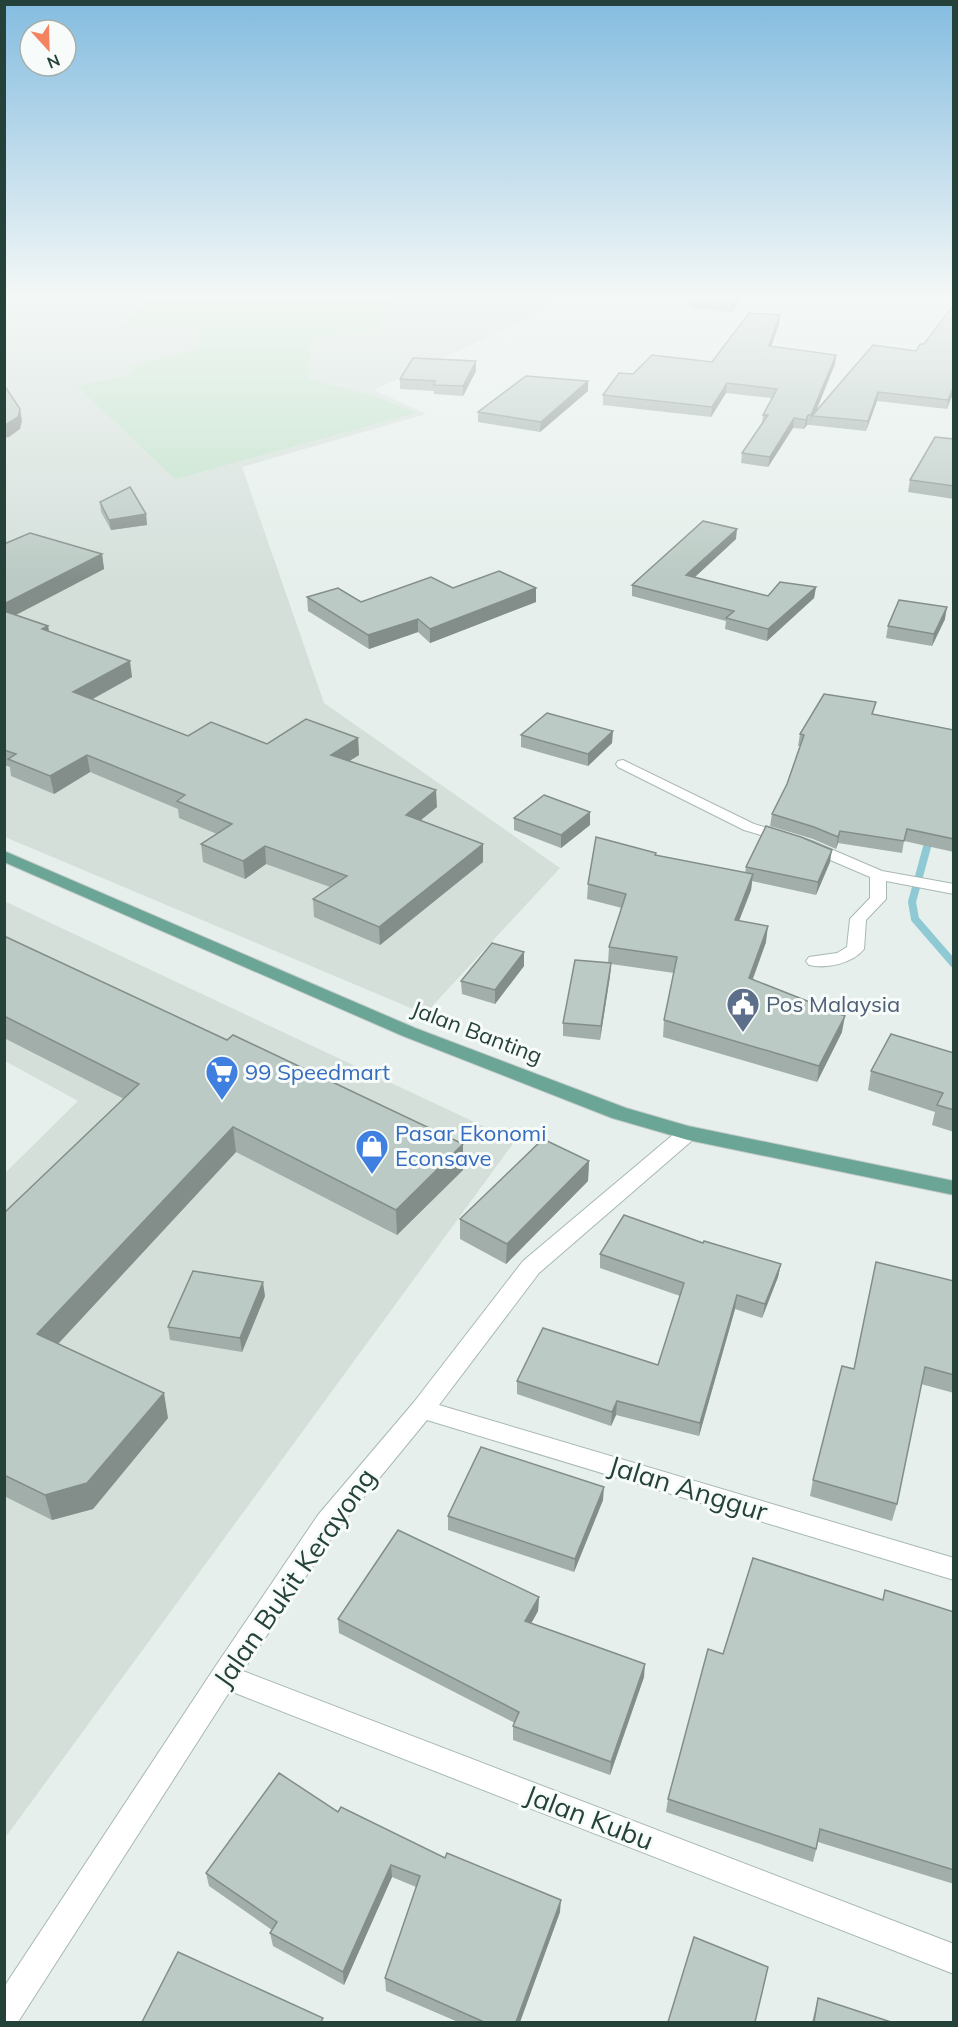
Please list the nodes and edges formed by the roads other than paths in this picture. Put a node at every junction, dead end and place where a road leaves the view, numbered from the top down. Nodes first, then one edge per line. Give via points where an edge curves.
1 (623, 764) dead end
2 (4, 856) edge
3 (878, 875) junction
4 (948, 887) edge
5 (815, 961) dead end
6 (688, 1133) junction
7 (954, 1188) edge
8 (422, 1409) junction
9 (954, 1569) edge
10 (224, 1676) junction
11 (954, 1959) edge
12 (4, 2016) edge

1 - 3 street via 749,827 806,844
2 - 6 main road, Jalan Banting via 409,1032 619,1113
3 - 4 street
3 - 5 street via 878,899 858,919 855,949 842,958
6 - 7 main road, Jalan Banting
6 - 8 street, Jalan Bukit Kerayong via 531,1268
8 - 9 street, Jalan Anggur
8 - 10 street, Jalan Bukit Kerayong via 327,1523
10 - 11 street, Jalan Kubu
10 - 12 street, Jalan Bukit Kerayong

